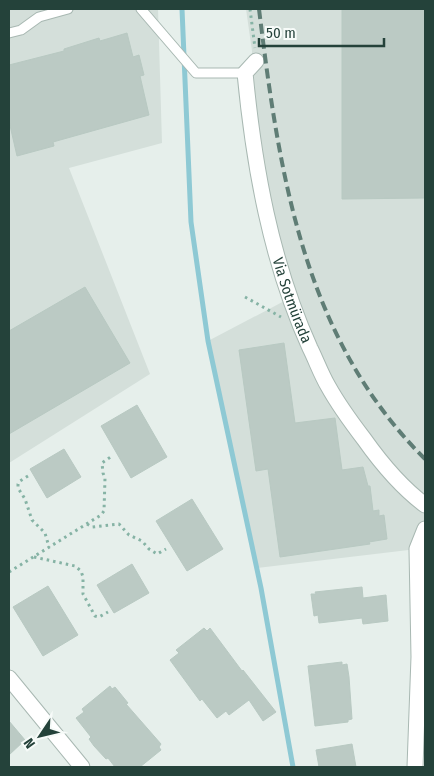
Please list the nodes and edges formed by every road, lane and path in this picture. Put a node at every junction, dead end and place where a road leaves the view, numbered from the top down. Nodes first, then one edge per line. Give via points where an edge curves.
1 (68, 9) edge
2 (141, 9) edge
3 (250, 9) edge
4 (9, 33) edge
5 (256, 61) joint
6 (245, 73) junction
7 (245, 297) dead end
8 (301, 329) junction
9 (112, 456) dead end
10 (28, 476) dead end
11 (425, 505) edge
12 (87, 524) junction
13 (425, 529) edge
14 (49, 547) junction
15 (166, 549) dead end
16 (33, 557) junction
17 (9, 572) edge
18 (108, 612) dead end
19 (9, 678) edge
20 (82, 767) edge
21 (414, 767) edge

1 - 4 lane via 39,17 21,30
2 - 6 lane via 196,72
3 - 5 path
5 - 6 street
6 - 8 street, Via Sotmürada via 264,206
7 - 8 path
8 - 11 street, Via Sotmürada via 327,384 350,420 400,484
9 - 12 path via 102,463 104,511
10 - 14 path via 20,481 18,488 32,520 45,533
12 - 14 path
12 - 15 path via 92,527 119,524 128,535 142,541 157,554
13 - 21 street via 417,549 419,658
14 - 16 path
16 - 17 path
16 - 18 path via 75,566 81,571 83,594 95,616
19 - 20 street

